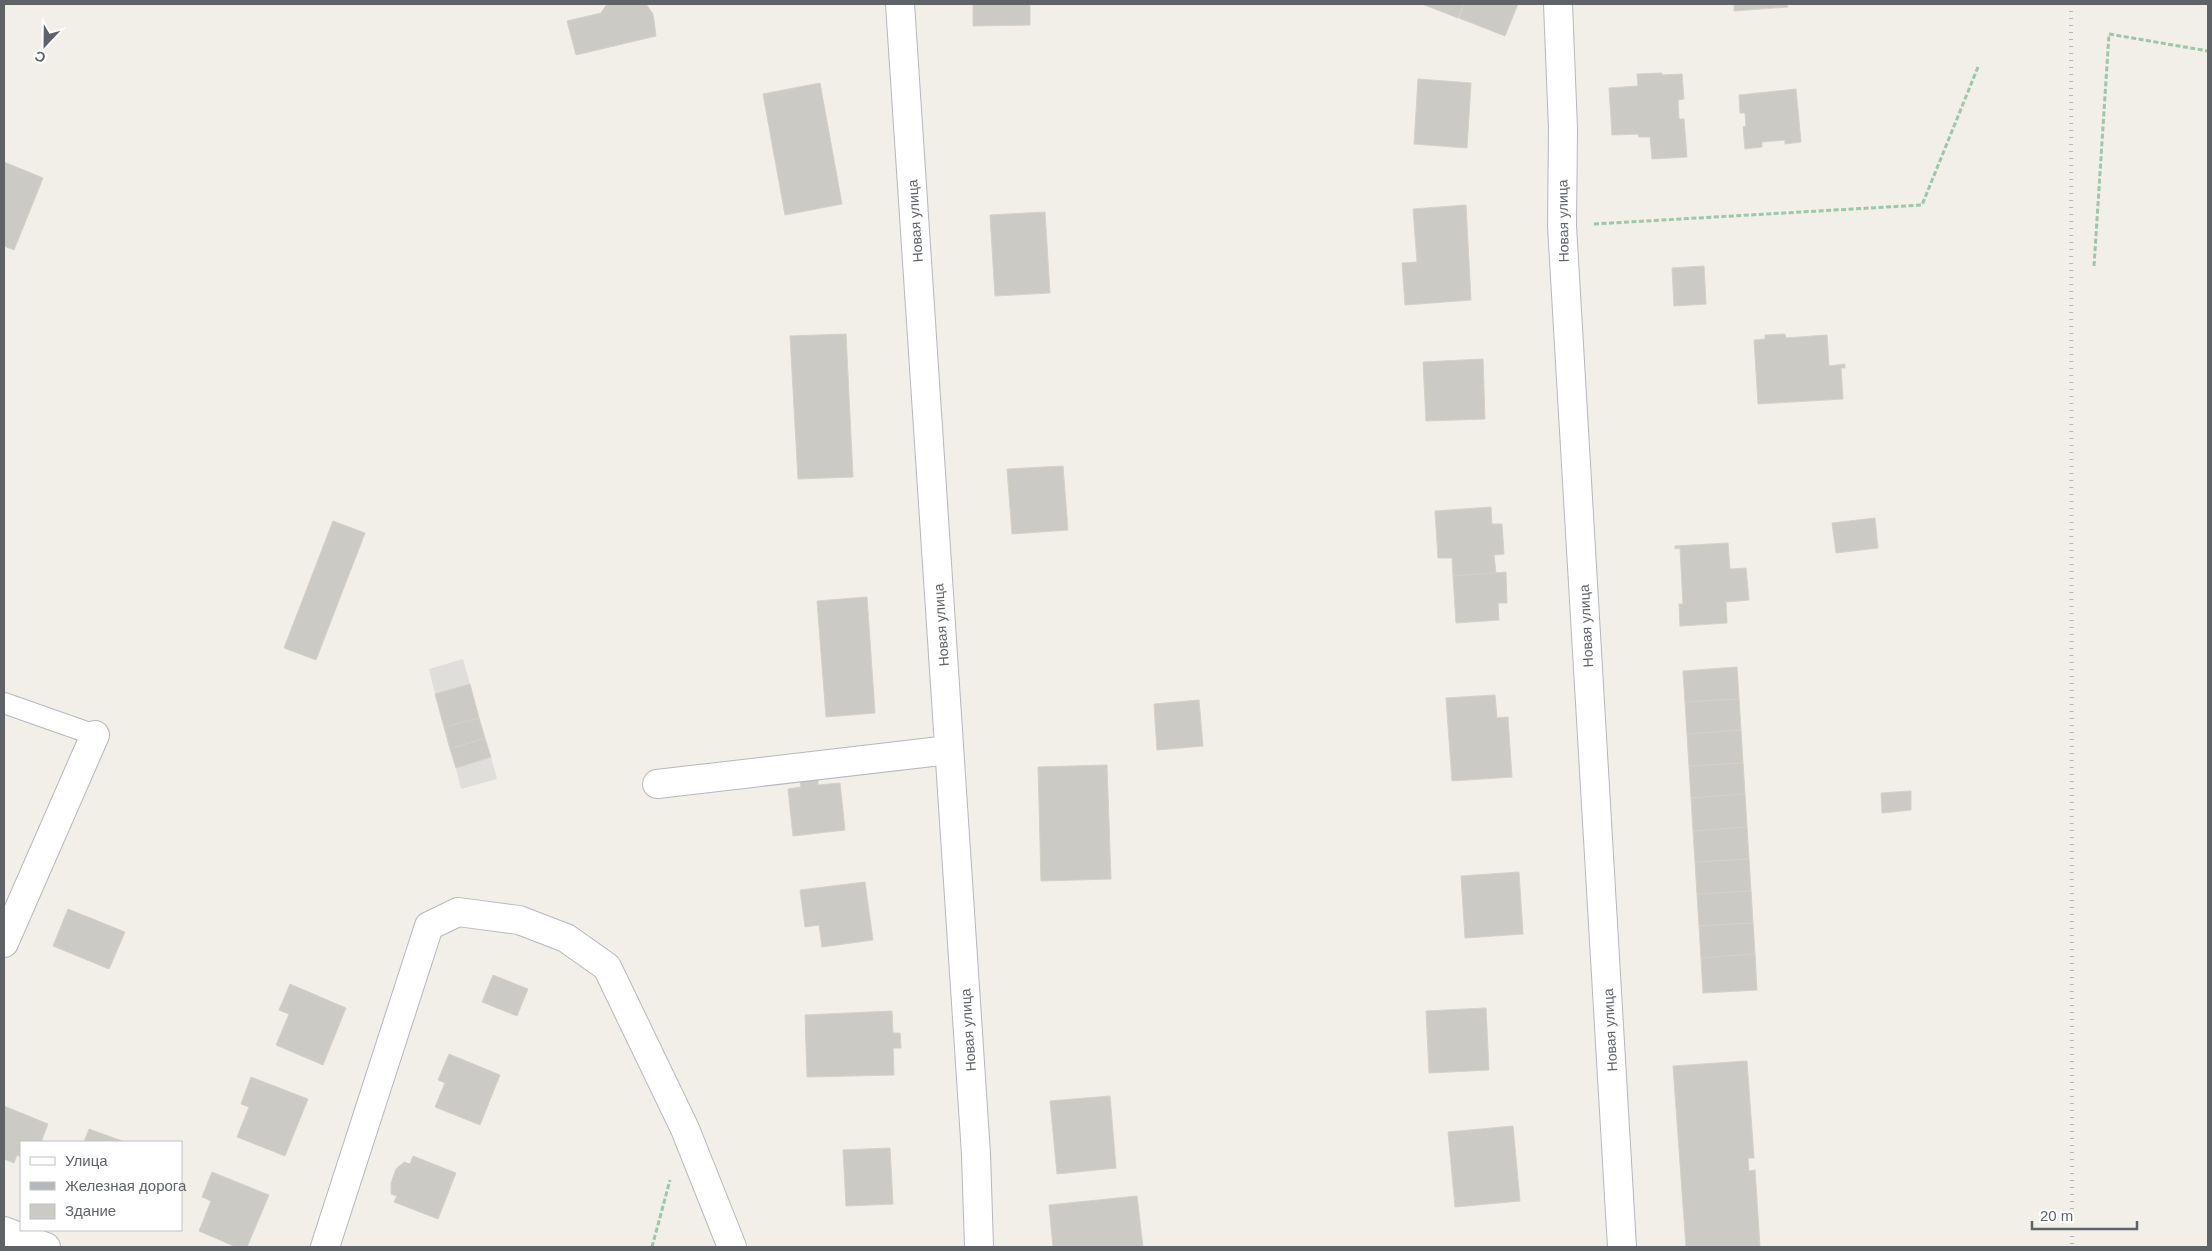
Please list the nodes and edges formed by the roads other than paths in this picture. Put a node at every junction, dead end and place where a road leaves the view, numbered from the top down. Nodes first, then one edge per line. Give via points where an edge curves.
1 (900, 4) edge
2 (1558, 4) edge
3 (4, 703) edge
4 (95, 735) joint
5 (949, 750) junction
6 (658, 784) dead end
7 (4, 943) edge
8 (4, 1231) edge
9 (46, 1247) edge
10 (325, 1247) edge
11 (732, 1247) edge
12 (979, 1247) edge
13 (1622, 1247) edge

1 - 5 street, Новая улица
2 - 13 street, Новая улица via 1563,129 1562,226
3 - 4 lane
4 - 7 street
5 - 6 street
5 - 12 street, Новая улица via 976,1154
8 - 9 street
10 - 11 street via 429,926 458,912 519,920 566,938 607,967 684,1129

